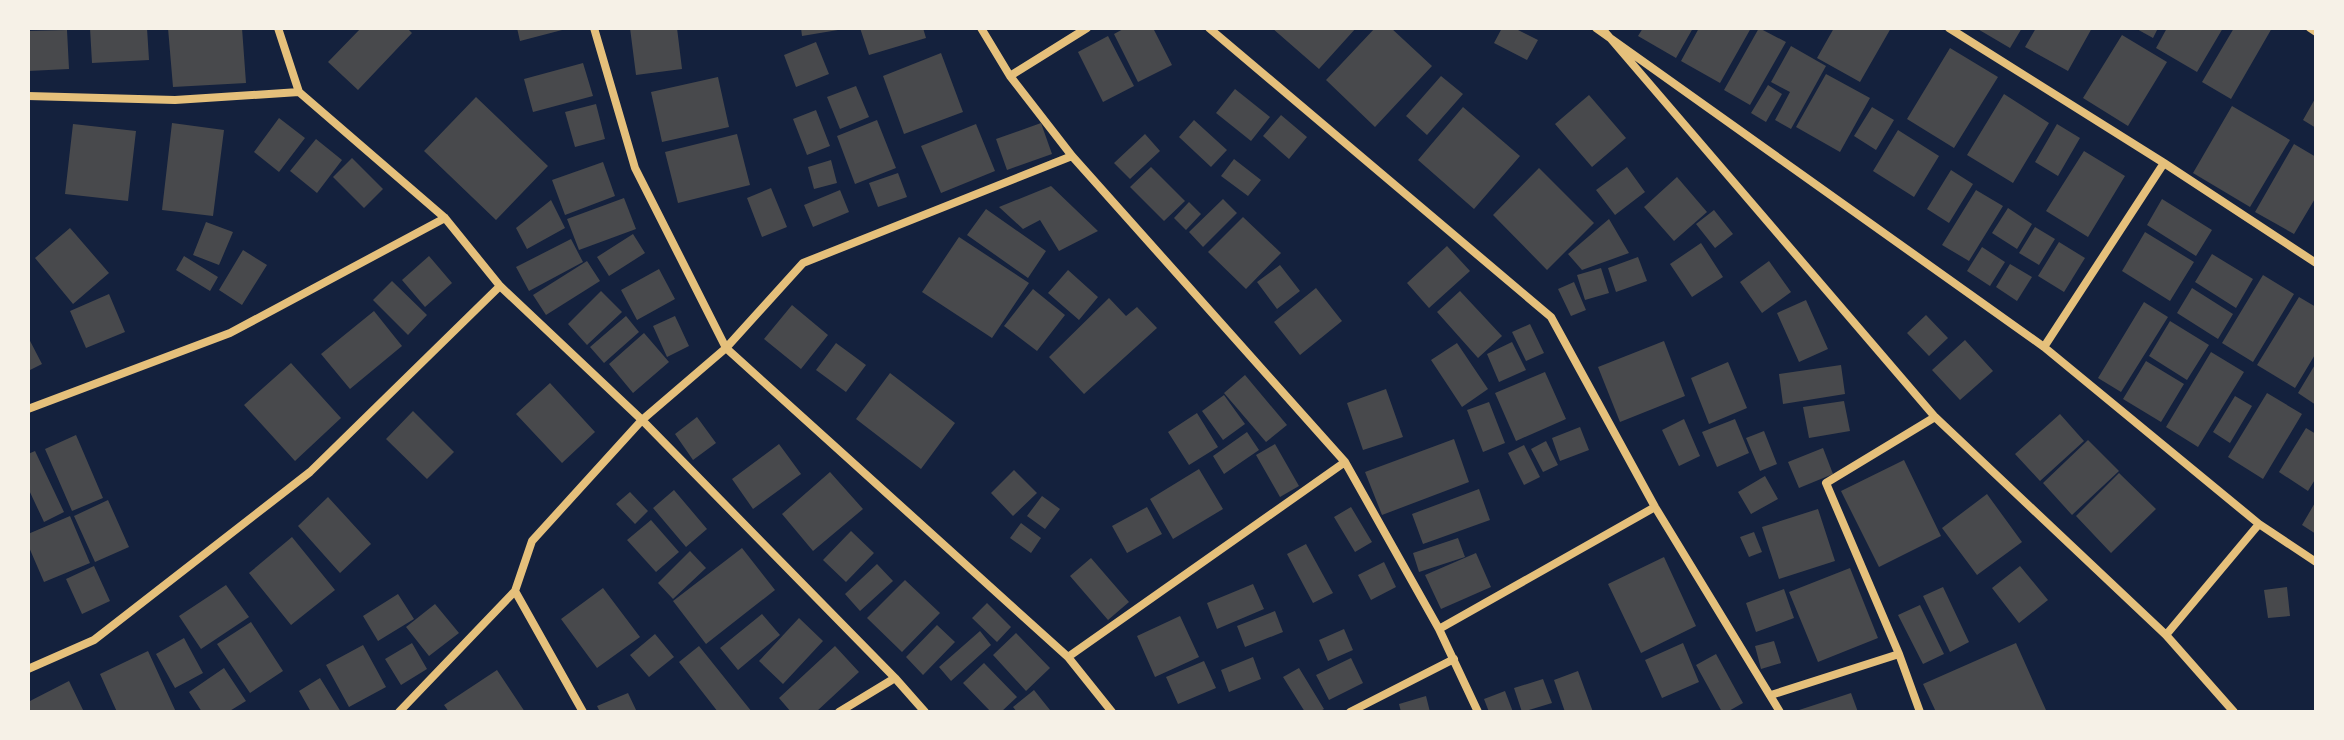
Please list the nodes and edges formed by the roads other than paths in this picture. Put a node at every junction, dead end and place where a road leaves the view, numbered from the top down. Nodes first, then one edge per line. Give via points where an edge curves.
1 (278, 28) edge
2 (594, 28) edge
3 (981, 28) edge
4 (1087, 28) edge
5 (1209, 28) edge
6 (1949, 28) edge
7 (2310, 28) edge
8 (1601, 30) edge
9 (2316, 32) edge
10 (1010, 76) junction
11 (299, 92) junction
12 (28, 96) edge
13 (1072, 156) junction
14 (2164, 163) junction
15 (445, 218) junction
16 (2316, 263) edge
17 (500, 286) junction
18 (2044, 347) junction
19 (726, 348) junction
20 (28, 409) edge
21 (1935, 417) junction
22 (642, 420) junction
23 (1345, 462) junction
24 (1655, 507) junction
25 (2259, 524) junction
26 (2316, 562) edge
27 (515, 591) junction
28 (1439, 629) junction
29 (2166, 635) junction
30 (1899, 654) junction
31 (1068, 657) junction
32 (1454, 659) junction
33 (28, 669) edge
34 (895, 678) junction
35 (1771, 695) junction
36 (399, 712) edge
37 (583, 712) edge
38 (839, 712) edge
39 (925, 712) edge
40 (1112, 712) edge
41 (1350, 712) edge
42 (1478, 712) edge
43 (1780, 712) edge
44 (1920, 712) edge
45 (2234, 712) edge

1 - 11 street
2 - 19 street via 635,168
3 - 10 street
4 - 10 street
5 - 24 street via 1551,317
6 - 14 street
7 - 9 street
8 - 18 street
8 - 21 street
10 - 13 street
11 - 12 street via 175,100
11 - 15 street
13 - 19 street via 803,263
13 - 23 street
14 - 16 street
14 - 18 street
15 - 17 street
15 - 20 street via 230,333
17 - 22 street
17 - 33 street via 310,472 94,640
18 - 25 street
19 - 22 street
19 - 31 street
21 - 29 street
21 - 30 street via 1826,483
22 - 27 street via 532,541
22 - 34 street
23 - 28 street
23 - 31 street
24 - 28 street
24 - 35 street
25 - 26 street
25 - 29 street
27 - 36 street
27 - 37 street
28 - 32 street
29 - 45 street
30 - 35 street
30 - 44 street
31 - 40 street
32 - 41 street
32 - 42 street
34 - 38 street
34 - 39 street
35 - 43 street

